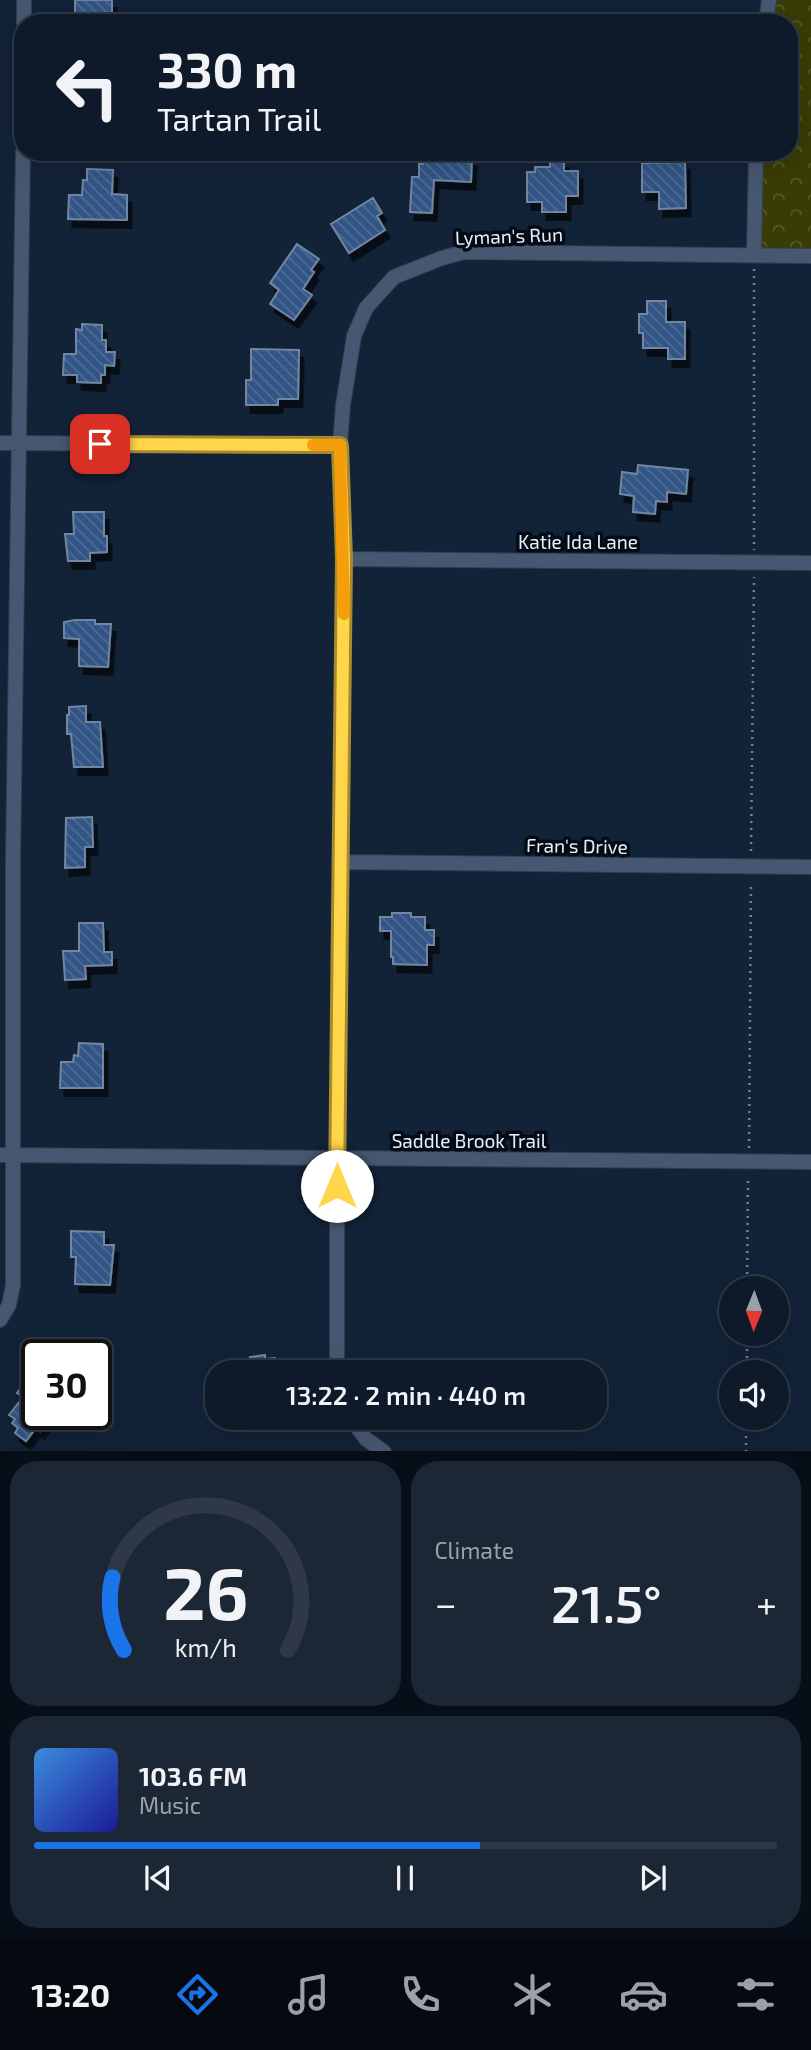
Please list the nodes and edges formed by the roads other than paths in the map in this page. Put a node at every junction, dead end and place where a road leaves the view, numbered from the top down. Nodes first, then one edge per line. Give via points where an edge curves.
1 (23, 161) edge
2 (756, 161) edge
3 (754, 256) junction
4 (811, 256) edge
5 (0, 443) edge
6 (20, 443) junction
7 (340, 445) junction
8 (344, 559) junction
9 (811, 563) edge
10 (6, 860) edge
11 (343, 862) junction
12 (811, 867) edge
13 (7, 1155) edge
14 (337, 1159) junction
15 (811, 1162) edge
16 (0, 1320) edge
17 (338, 1360) edge
18 (359, 1430) edge
19 (384, 1451) edge

1 - 6 street
2 - 3 street
3 - 4 street, Lyman's Run
3 - 7 street, Lyman's Run via 464,252 394,277 366,308 354,336
5 - 6 street
6 - 7 street
6 - 10 street
7 - 8 street, Lyman's Run
8 - 9 street, Katie Ida Lane
8 - 11 street, Lyman's Run
10 - 13 street
11 - 12 street, Fran's Drive
11 - 14 street, Lyman's Run
13 - 14 street, Saddle Brook Trail
13 - 16 street via 13,1285
14 - 15 street, Saddle Brook Trail
14 - 17 street, Lyman's Run
18 - 19 street

